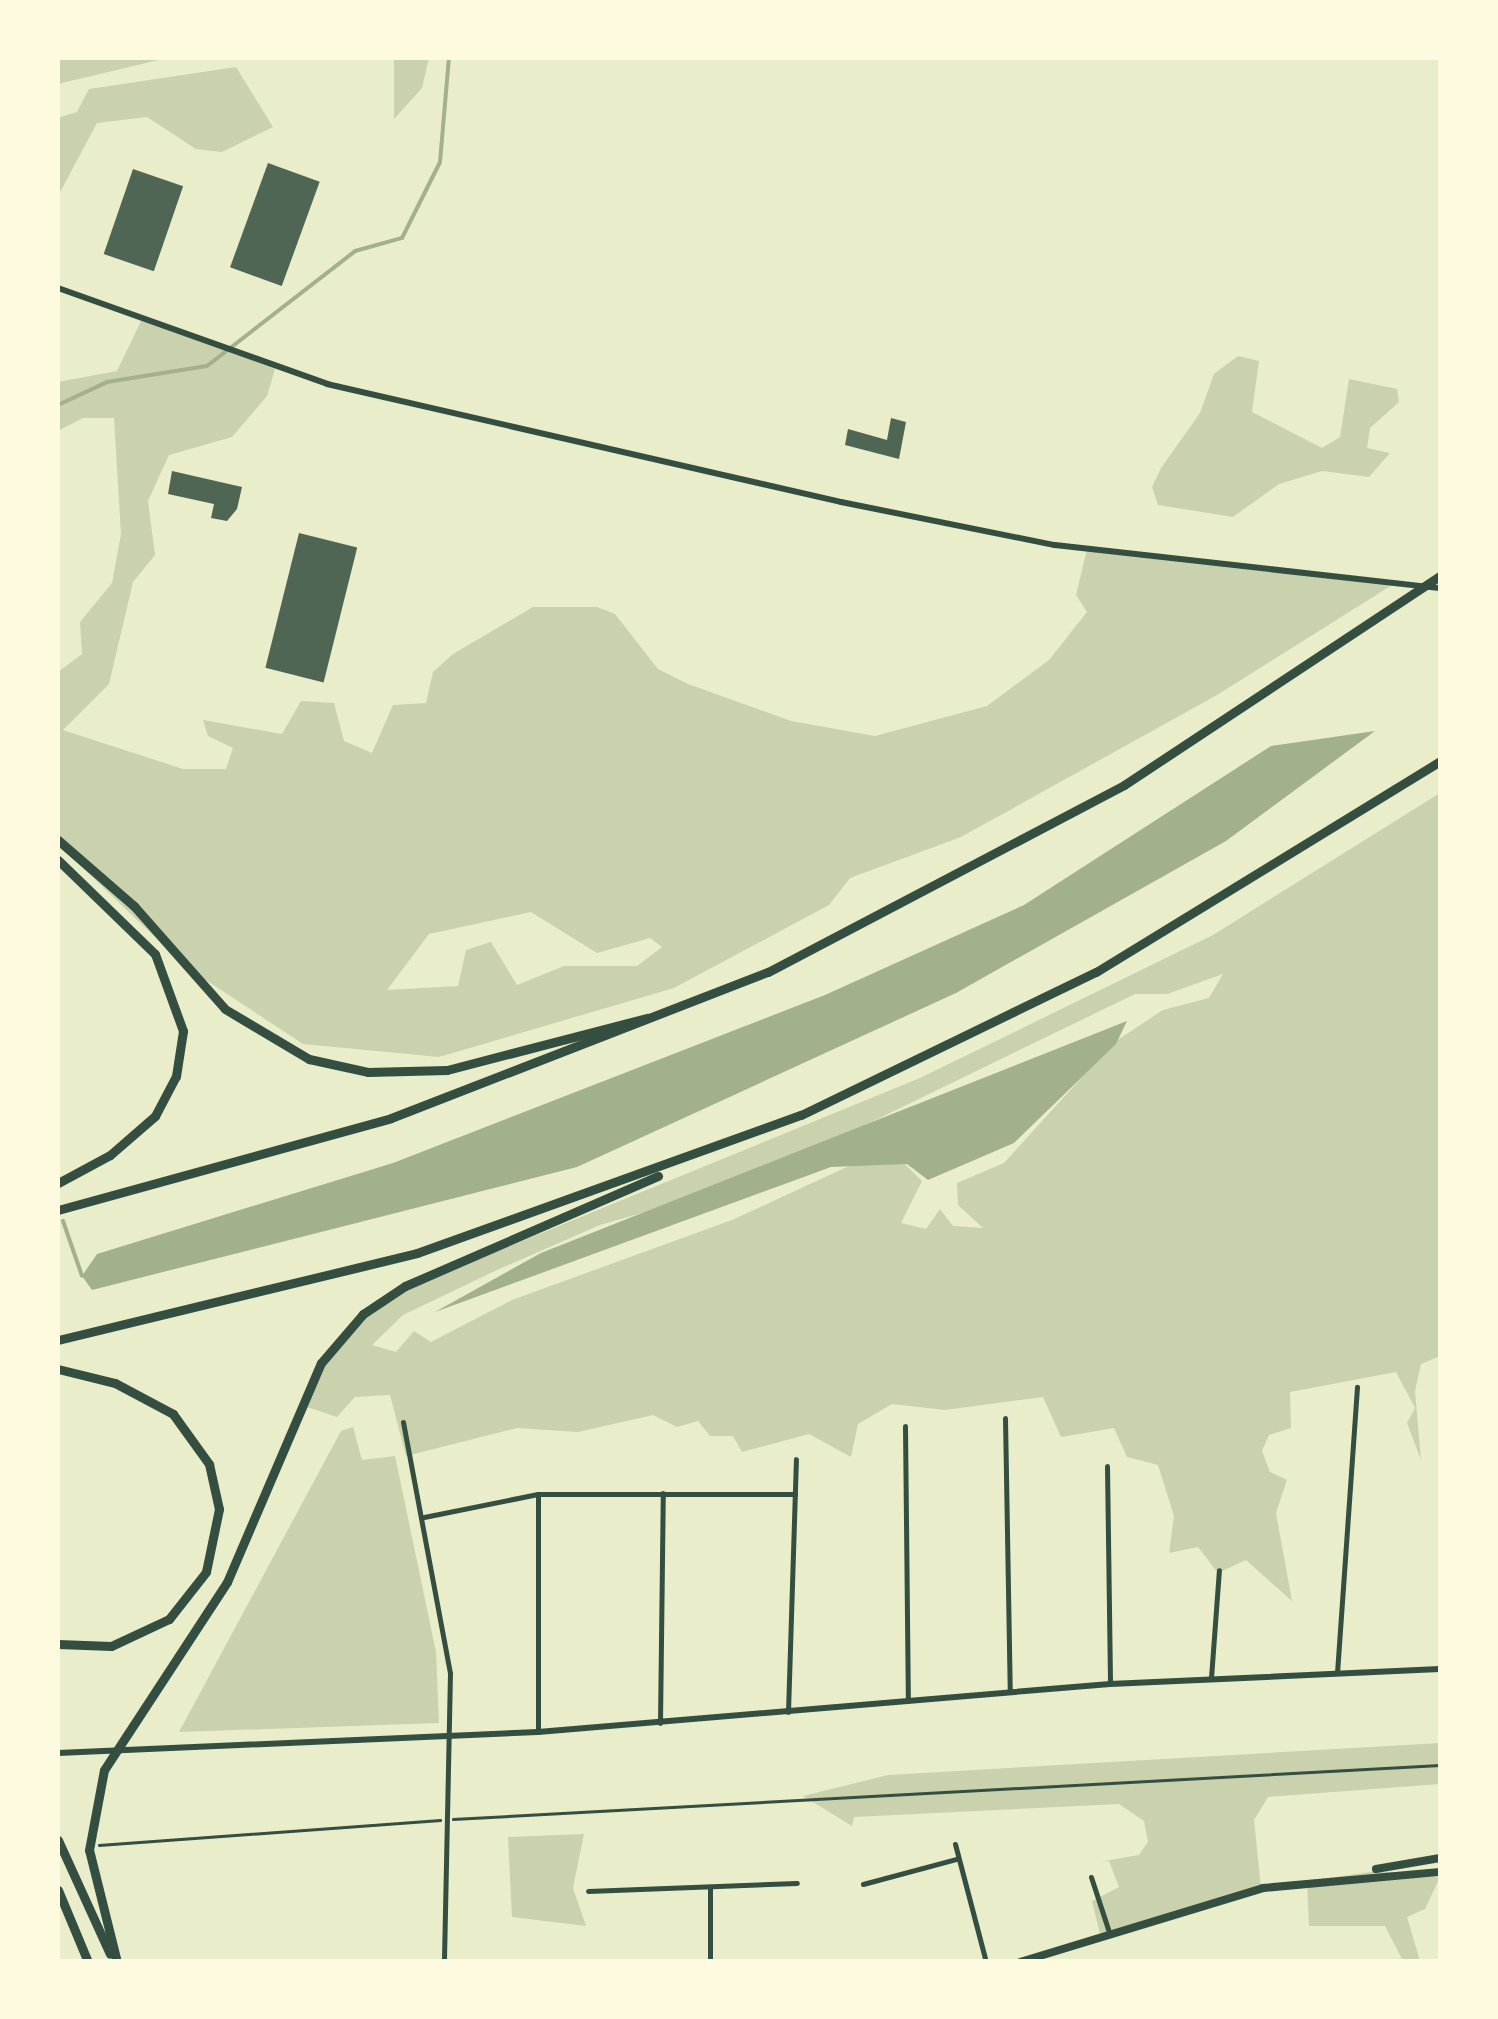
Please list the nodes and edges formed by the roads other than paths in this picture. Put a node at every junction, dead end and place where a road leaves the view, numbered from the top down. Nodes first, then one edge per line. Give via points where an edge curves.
1 (58, 288) edge
2 (1440, 576) edge
3 (1440, 588) edge
4 (1440, 761) edge
5 (58, 840) edge
6 (58, 860) edge
7 (692, 1004) junction
8 (688, 1162) junction
9 (58, 1183) edge
10 (58, 1210) edge
11 (58, 1340) edge
12 (58, 1369) edge
13 (1357, 1387) dead end
14 (1004, 1418) dead end
15 (403, 1422) dead end
16 (905, 1426) dead end
17 (796, 1459) dead end
18 (1107, 1466) dead end
19 (662, 1492) junction
20 (538, 1494) junction
21 (795, 1494) junction
22 (424, 1518) junction
23 (1220, 1570) dead end
24 (58, 1644) edge
25 (1440, 1669) edge
26 (1337, 1673) junction
27 (1211, 1678) junction
28 (1110, 1684) junction
29 (1010, 1692) junction
30 (908, 1700) junction
31 (788, 1712) junction
32 (660, 1723) junction
33 (538, 1732) junction
34 (450, 1736) junction
35 (58, 1753) edge
36 (58, 1840) edge
37 (955, 1844) dead end
38 (1440, 1858) edge
39 (956, 1859) junction
40 (1366, 1872) junction
41 (1440, 1872) edge
42 (1091, 1877) dead end
43 (796, 1883) dead end
44 (863, 1884) dead end
45 (710, 1886) junction
46 (58, 1890) edge
47 (588, 1891) dead end
48 (1110, 1932) junction
49 (88, 1962) edge
50 (115, 1962) edge
51 (444, 1962) edge
52 (710, 1962) edge
53 (986, 1962) edge
54 (1020, 1962) edge

1 - 3 main road via 327,384 858,505 1055,544
2 - 7 highway via 1054,826
4 - 8 highway via 1084,979
5 - 7 highway via 134,906 225,1010 327,1064 387,1074 470,1067
6 - 9 highway via 155,954 183,1031 176,1076 154,1116 122,1147
7 - 10 highway via 373,1124
8 - 11 highway via 403,1257
8 - 50 highway via 435,1270 351,1326 306,1390 216,1603 104,1770 89,1839
12 - 24 highway via 115,1383 173,1414 209,1464 219,1509 206,1572 169,1619 111,1646
13 - 26 street
14 - 29 street
15 - 22 street
16 - 30 street
17 - 21 street
18 - 28 street
19 - 20 street
19 - 21 street
19 - 32 street
20 - 22 street
20 - 33 street
21 - 31 street
22 - 34 street via 448,1646
23 - 27 street
25 - 26 main road
26 - 27 main road
27 - 28 main road
28 - 29 main road
29 - 30 main road
30 - 31 main road
31 - 32 main road
32 - 33 main road
33 - 34 main road
34 - 35 main road
34 - 51 street
36 - 50 highway
37 - 39 street
38 - 40 main road
39 - 44 street
39 - 53 street
40 - 41 main road
40 - 48 main road via 1263,1888
42 - 48 street
43 - 45 street
45 - 47 street
45 - 52 street
46 - 49 highway
48 - 54 main road

